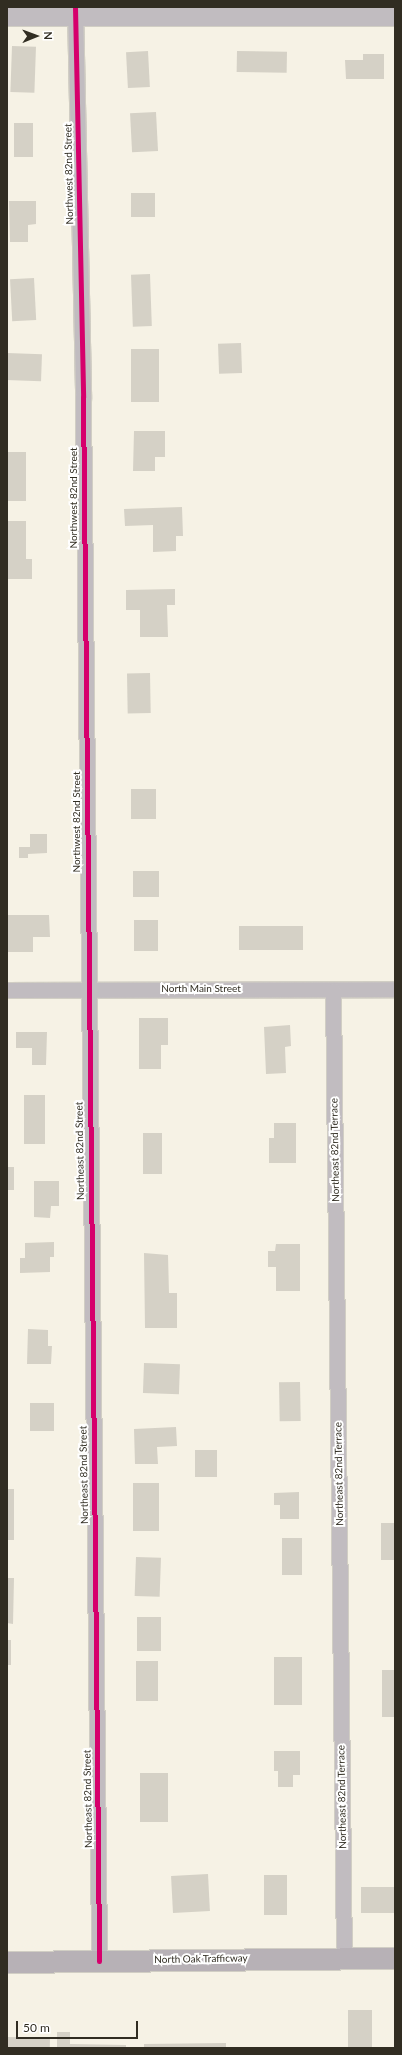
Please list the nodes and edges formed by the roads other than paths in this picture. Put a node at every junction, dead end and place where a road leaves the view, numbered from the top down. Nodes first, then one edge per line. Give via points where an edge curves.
1 (75, 11) edge
2 (7, 16) edge
3 (395, 16) edge
4 (87, 989) junction
5 (395, 989) edge
6 (7, 990) edge
7 (333, 990) junction
8 (344, 1957) junction
9 (395, 1958) edge
10 (99, 1961) junction
11 (7, 1962) edge

1 - 2 street
1 - 3 street
1 - 4 street, Northwest 82nd Street via 83,405
4 - 6 street, North Main Street
4 - 7 street, North Main Street
4 - 10 street, Northeast 82nd Street
5 - 7 street, North Main Street
7 - 8 street, Northeast 82nd Terrace
8 - 9 main road, North Oak Trafficway
8 - 10 main road, North Oak Trafficway
10 - 11 main road, North Oak Trafficway

